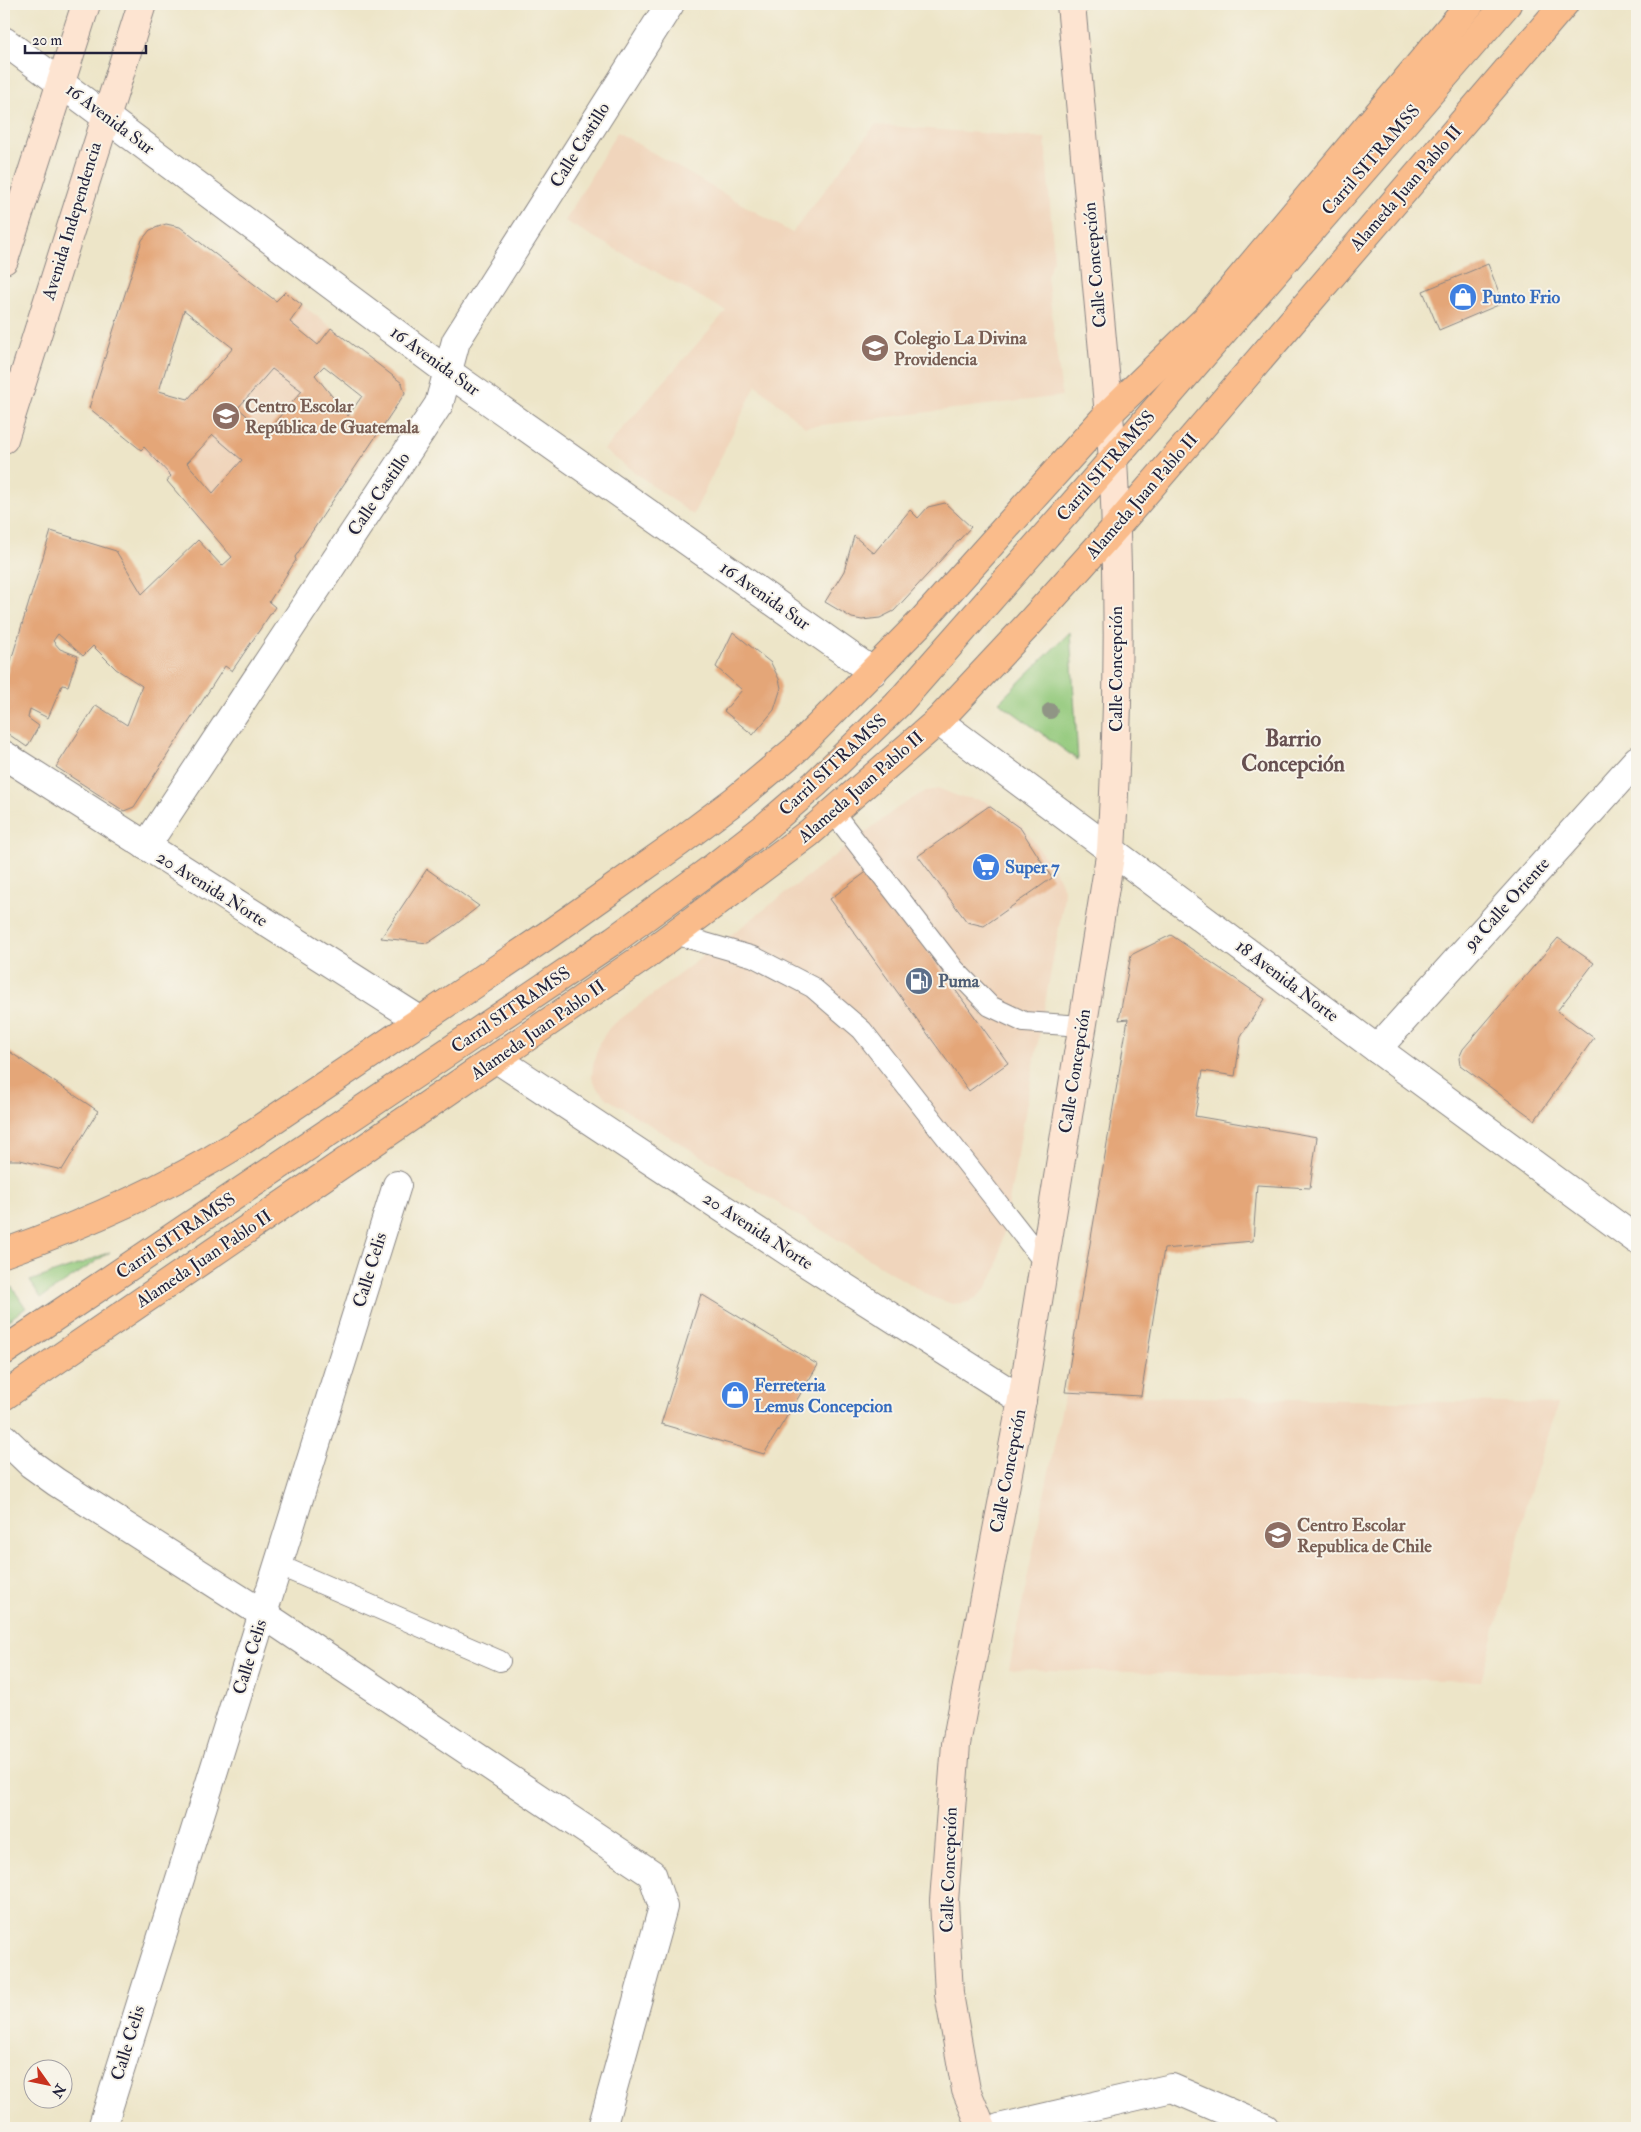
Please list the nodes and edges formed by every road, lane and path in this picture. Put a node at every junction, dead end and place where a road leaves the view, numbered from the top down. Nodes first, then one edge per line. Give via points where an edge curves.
1 (86, 4) edge
2 (142, 4) edge
3 (670, 4) edge
4 (1071, 4) edge
5 (1470, 4) edge
6 (1506, 4) edge
7 (1564, 4) edge
8 (4, 41) edge
9 (60, 81) junction
10 (105, 116) junction
11 (4, 260) edge
12 (448, 372) junction
13 (1108, 414) junction
14 (4, 439) edge
15 (1113, 459) junction
16 (1116, 526) junction
17 (873, 672) junction
18 (938, 721) junction
19 (4, 755) edge
20 (1637, 760) edge
21 (833, 812) junction
22 (146, 846) junction
23 (1111, 850) junction
24 (674, 934) junction
25 (422, 1021) junction
26 (1082, 1026) junction
27 (1377, 1048) junction
28 (497, 1059) junction
29 (397, 1185) dead end
30 (1637, 1240) edge
31 (4, 1254) edge
32 (1044, 1262) junction
33 (4, 1351) edge
34 (4, 1396) edge
35 (1022, 1400) junction
36 (4, 1438) edge
37 (278, 1565) junction
38 (263, 1614) junction
39 (500, 1661) dead end
40 (102, 2128) edge
41 (602, 2128) edge
42 (982, 2128) edge
43 (1000, 2128) edge
44 (1265, 2128) edge

1 - 9 street
2 - 10 street, Avenida Independencia
3 - 12 street, Calle Castillo via 456,341
4 - 13 street, Calle Concepción
5 - 13 main road via 1208,317
6 - 15 main road, Carril SITRAMSS
7 - 16 main road, Alameda Juan Pablo II
8 - 9 street, 16 Avenida Sur
9 - 10 street, 16 Avenida Sur
9 - 11 street
10 - 12 street, 16 Avenida Sur
10 - 14 street, Avenida Independencia
12 - 17 street, 16 Avenida Sur
12 - 22 street, Calle Castillo via 440,404
13 - 15 street, Calle Concepción
13 - 17 main road
15 - 16 street, Calle Concepción
15 - 33 main road, Carril SITRAMSS via 897,705 764,828 598,950
16 - 18 main road, Alameda Juan Pablo II
16 - 23 street, Calle Concepción via 1117,695
17 - 25 main road via 795,750 734,801
18 - 21 main road, Alameda Juan Pablo II
18 - 23 street, 18 Avenida Norte
19 - 22 street, 20 Avenida Norte
20 - 27 street, 9a Calle Oriente
21 - 24 main road, Alameda Juan Pablo II
21 - 26 lane via 955,970 990,1006 1024,1022
22 - 25 street, 20 Avenida Norte
23 - 26 street, Calle Concepción
23 - 27 street, 18 Avenida Norte
24 - 28 main road, Alameda Juan Pablo II
24 - 32 lane via 754,957 812,986 862,1030
25 - 31 main road via 197,1169 150,1194
26 - 32 street, Calle Concepción
27 - 30 street, 18 Avenida Norte
28 - 34 main road, Alameda Juan Pablo II
28 - 35 street, 20 Avenida Norte via 789,1252
29 - 37 street, Calle Celis
32 - 35 street, Calle Concepción
35 - 42 street, Calle Concepción via 956,1744 944,1901 949,1994 966,2090
36 - 38 street via 56,1482
37 - 38 street, Calle Celis
37 - 39 lane
38 - 40 street, Calle Celis
38 - 41 street via 652,1874 663,1907
43 - 44 street via 1172,2088

